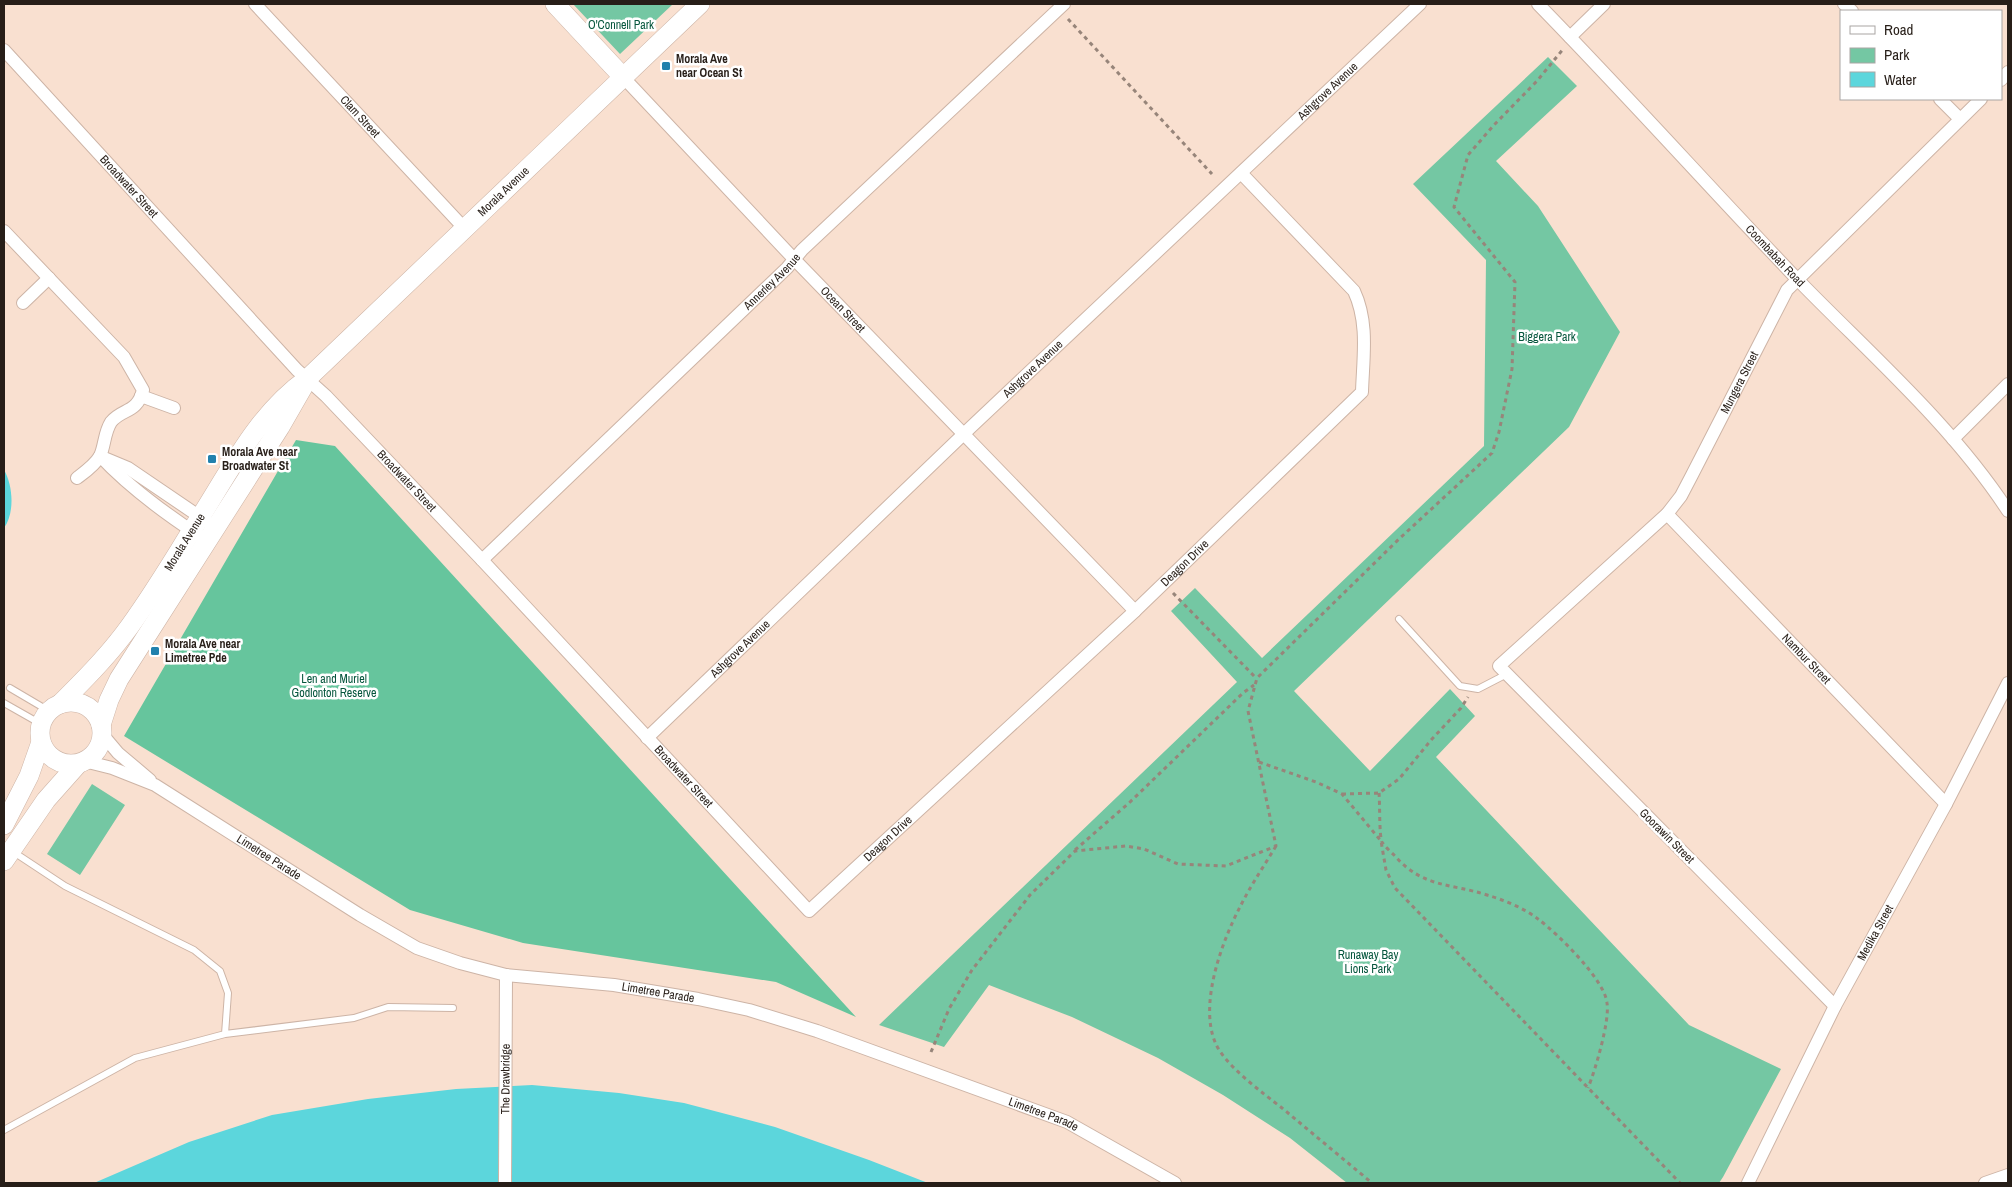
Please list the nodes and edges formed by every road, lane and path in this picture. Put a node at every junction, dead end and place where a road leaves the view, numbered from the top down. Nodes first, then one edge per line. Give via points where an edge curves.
1 (255, 4) edge
2 (555, 4) edge
3 (700, 4) edge
4 (1420, 4) edge
5 (1538, 4) edge
6 (1604, 4) edge
7 (1062, 6) edge
8 (1570, 39) junction
9 (4, 50) edge
10 (623, 77) junction
11 (1941, 100) edge
12 (1980, 100) edge
13 (1960, 119) junction
14 (1241, 173) junction
15 (1212, 174) dead end
16 (465, 228) junction
17 (4, 232) edge
18 (794, 260) junction
19 (49, 278) junction
20 (1797, 279) junction
21 (23, 303) dead end
22 (308, 379) junction
23 (2008, 384) edge
24 (142, 396) junction
25 (174, 408) dead end
26 (963, 434) junction
27 (1953, 438) junction
28 (100, 456) junction
29 (77, 478) dead end
30 (2008, 512) edge
31 (1667, 514) junction
32 (203, 529) junction
33 (482, 560) junction
34 (1164, 583) junction
35 (1135, 611) junction
36 (1399, 619) dead end
37 (1503, 670) junction
38 (1256, 678) junction
39 (2008, 683) edge
40 (1255, 685) junction
41 (10, 688) dead end
42 (1473, 688) junction
43 (4, 703) edge
44 (50, 713) junction
45 (101, 730) junction
46 (648, 738) junction
47 (41, 742) junction
48 (81, 762) junction
49 (1259, 762) junction
50 (155, 786) junction
51 (1379, 793) junction
52 (1342, 794) junction
53 (1946, 804) junction
54 (4, 825) edge
55 (1381, 841) junction
56 (1276, 846) junction
57 (1075, 851) junction
58 (7, 856) edge
59 (809, 911) joint
60 (506, 975) junction
61 (1835, 1006) junction
62 (453, 1008) dead end
63 (225, 1034) junction
64 (931, 1052) dead end
65 (1588, 1088) junction
66 (4, 1130) edge
67 (2008, 1175) edge
68 (505, 1183) edge
69 (1175, 1183) edge
70 (1372, 1183) edge
71 (1680, 1183) edge
72 (1748, 1183) edge
73 (1986, 1183) edge

1 - 16 street, Clam Street
2 - 10 main road, Ocean Street
3 - 10 main road, Morala Avenue
4 - 14 street, Ashgrove Avenue
5 - 8 street, Coombabah Road
6 - 8 street
7 - 15 path
7 - 18 street, Annerley Avenue
8 - 20 street, Coombabah Road
8 - 38 path via 1537,81 1468,155 1454,207 1515,282 1512,369 1492,453
9 - 22 street, Broadwater Street
10 - 16 main road, Morala Avenue
10 - 18 street, Ocean Street
11 - 13 street
12 - 13 street, Mungera Street
13 - 20 street, Mungera Street
14 - 26 street, Ashgrove Avenue
14 - 34 street, Deagon Drive via 1354,291 1362,312 1364,330 1362,392
16 - 22 main road, Morala Avenue
17 - 19 street
18 - 26 street, Ocean Street
18 - 33 street, Annerley Avenue
19 - 21 street
19 - 24 street via 124,357 143,390
20 - 27 street, Coombabah Road
20 - 31 street, Mungera Street via 1787,290 1681,496
22 - 32 main road, Morala Avenue via 283,398 263,420
22 - 33 street, Broadwater Street
23 - 27 street
24 - 25 street
24 - 28 street via 127,412 113,420 107,429
26 - 35 street, Ocean Street
26 - 46 street, Ashgrove Avenue
27 - 30 street, Coombabah Road
28 - 29 street
28 - 32 street via 129,485
31 - 37 street, Mungera Street
31 - 53 street, Nambur Street
32 - 44 main road, Morala Avenue via 124,634
32 - 45 main road, Morala Avenue via 119,679
33 - 46 street, Broadwater Street
34 - 35 street, Deagon Drive
34 - 38 path
35 - 59 street, Deagon Drive
36 - 42 lane via 1460,686
37 - 42 lane via 1478,689
37 - 61 street, Goorawin Street
38 - 40 path
39 - 53 street, Medika Street
40 - 49 path via 1248,711
40 - 57 path
41 - 44 lane
42 - 51 path via 1461,708 1399,779
43 - 44 lane
44 - 45 main road via 77,703 92,711
44 - 47 main road
45 - 48 main road via 97,750
45 - 50 street, Limetree Parade via 118,753
46 - 59 street, Broadwater Street
47 - 48 main road via 58,762
47 - 54 main road via 33,767
48 - 50 street, Limetree Parade via 112,768
48 - 58 main road via 46,800
49 - 52 path
49 - 56 path
50 - 60 street, Limetree Parade via 417,948
51 - 52 path
51 - 55 path
52 - 55 path
53 - 61 street, Medika Street
55 - 65 path via 1386,870 1395,888
55 - 65 path via 1405,868 1421,878 1495,897 1538,919 1593,975 1607,1003 1596,1069
56 - 57 path via 1226,866 1178,864 1144,849 1126,846
56 - 70 path via 1241,904 1224,942 1214,979 1210,1028 1216,1045 1246,1079
57 - 64 path via 1030,894 972,970 949,1009
58 - 63 lane via 194,950 220,971 228,993
60 - 68 street, The Drawbridge
60 - 69 street, Limetree Parade via 614,985 698,999 749,1010 817,1031 1067,1122
61 - 72 street, Medika Street
62 - 63 lane via 388,1007 354,1018
63 - 66 lane via 135,1058
65 - 71 path
67 - 73 street

